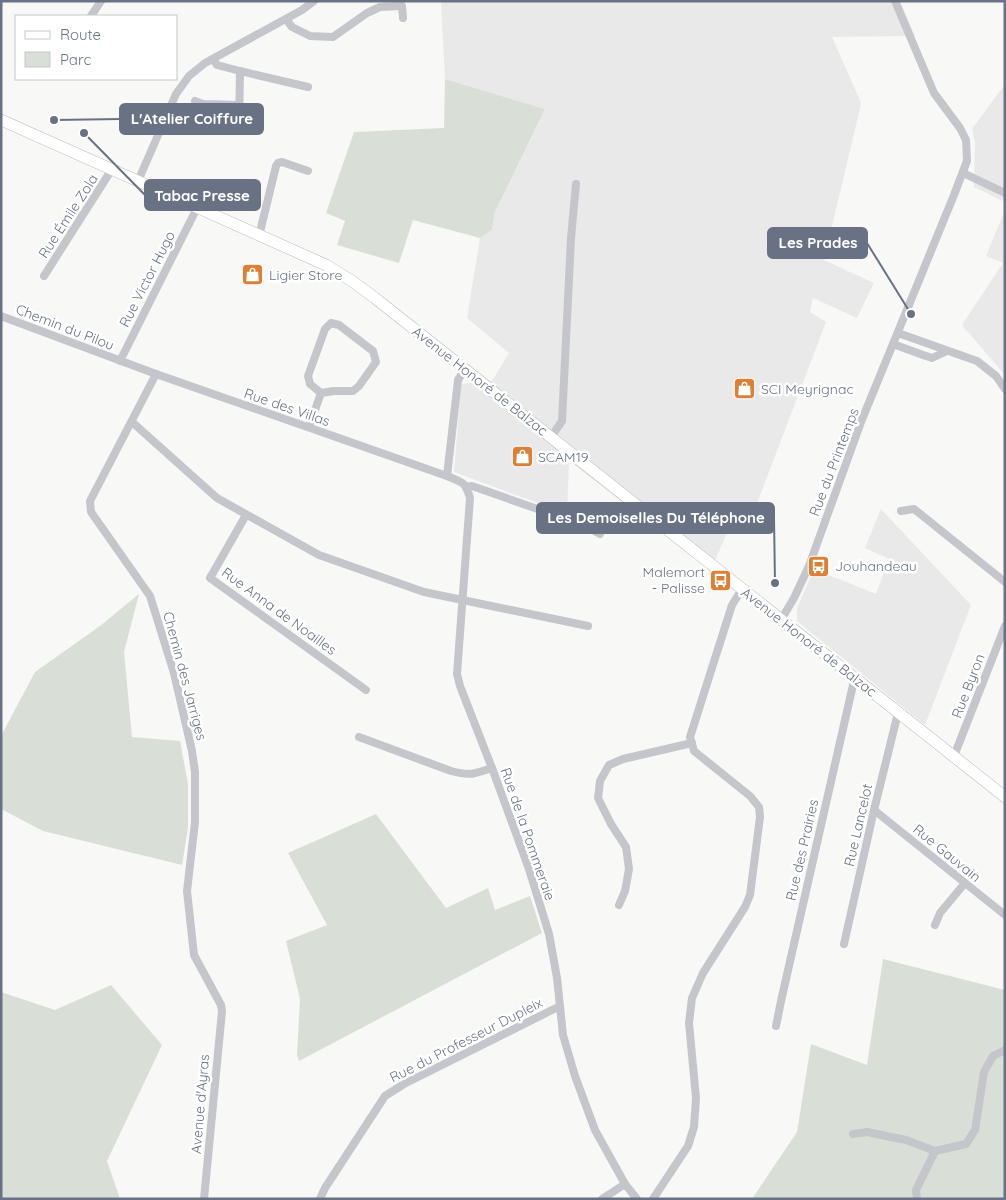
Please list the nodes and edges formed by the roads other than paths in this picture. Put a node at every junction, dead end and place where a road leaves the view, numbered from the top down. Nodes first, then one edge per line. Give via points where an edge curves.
1 (101, 1) edge
2 (314, 1) edge
3 (895, 1) edge
4 (93, 15) edge
5 (403, 18) dead end
6 (286, 19) junction
7 (212, 59) junction
8 (240, 71) junction
9 (308, 87) dead end
10 (195, 101) dead end
11 (239, 104) junction
12 (1, 120) edge
13 (239, 124) dead end
14 (112, 169) junction
15 (308, 171) dead end
16 (963, 172) junction
17 (138, 181) junction
18 (576, 184) dead end
19 (1005, 193) edge
20 (197, 208) junction
21 (259, 236) junction
22 (44, 276) dead end
23 (1, 316) edge
24 (898, 333) junction
25 (893, 344) junction
26 (947, 351) junction
27 (120, 361) junction
28 (465, 369) junction
29 (156, 374) junction
30 (1005, 389) edge
31 (322, 393) junction
32 (132, 422) junction
33 (308, 428) junction
34 (551, 437) junction
35 (447, 476) junction
36 (466, 487) junction
37 (901, 511) dead end
38 (246, 514) junction
39 (600, 534) dead end
40 (1005, 582) edge
41 (742, 589) junction
42 (463, 600) junction
43 (781, 620) junction
44 (588, 626) dead end
45 (1005, 627) edge
46 (856, 680) junction
47 (366, 690) dead end
48 (898, 713) junction
49 (359, 737) dead end
50 (692, 744) junction
51 (954, 756) junction
52 (492, 768) junction
53 (1005, 797) edge
54 (874, 810) junction
55 (965, 883) junction
56 (619, 904) dead end
57 (1005, 915) edge
58 (935, 925) dead end
59 (844, 944) dead end
60 (560, 1006) junction
61 (222, 1011) joint
62 (776, 1026) dead end
63 (1005, 1050) edge
64 (853, 1134) dead end
65 (935, 1151) junction
66 (625, 1184) junction
67 (204, 1199) edge
68 (320, 1199) edge
69 (602, 1199) edge
70 (637, 1199) edge
71 (654, 1199) edge
72 (917, 1199) edge

1 - 4 street
2 - 6 street
3 - 16 street, Rue du Printemps via 934,93 966,140 967,161
5 - 6 street via 402,6 380,7 333,37 310,36 292,27
6 - 7 street
7 - 8 street via 217,65
7 - 17 street via 189,76 176,94
8 - 9 street
8 - 11 street
10 - 11 street
11 - 13 street
12 - 14 main road, Avenue Honoré de Balzac
14 - 17 main road, Avenue Honoré de Balzac
14 - 22 street, Rue Émile Zola
15 - 21 street via 278,163
16 - 19 street
16 - 24 street, Rue du Printemps
17 - 20 main road, Avenue Honoré de Balzac
18 - 34 street via 562,421
20 - 21 main road, Avenue Honoré de Balzac
20 - 27 street, Rue Victor Hugo
21 - 28 main road, Avenue Honoré de Balzac via 326,265 352,281
23 - 27 street, Chemin du Pilou
24 - 25 street, Rue du Printemps
24 - 26 street
25 - 26 street via 932,358
25 - 43 street, Rue du Printemps via 809,566
26 - 30 street via 977,361 996,376
27 - 29 street, Rue des Villas
28 - 34 main road, Avenue Honoré de Balzac
28 - 35 street via 458,380
29 - 32 street, Chemin des Jarriges
29 - 33 street, Rue des Villas
31 - 31 street via 353,391 376,362 373,351 339,325 331,323 325,329 308,376 310,384
31 - 33 street
32 - 38 street via 217,498
32 - 61 street, Chemin des Jarriges via 90,501 91,512 150,596 174,673 195,772 195,822 187,891 194,956
33 - 35 street, Rue des Villas
34 - 41 main road, Avenue Honoré de Balzac
35 - 36 street
36 - 39 street via 472,486
36 - 42 street, Rue de la Pommeraie via 470,498
37 - 40 street via 914,509
38 - 42 street via 319,556 424,592
38 - 47 street, Rue Anna de Noailles via 210,578
41 - 43 main road, Avenue Honoré de Balzac
41 - 50 street via 730,610 690,737
42 - 44 street
42 - 52 street, Rue de la Pommeraie via 457,674
43 - 46 main road, Avenue Honoré de Balzac
45 - 51 street, Rue Byron
46 - 48 main road, Avenue Honoré de Balzac
46 - 62 street, Rue des Prairies via 852,685
48 - 51 main road, Avenue Honoré de Balzac
48 - 54 street, Rue Lancelot
49 - 52 street via 464,775
50 - 56 street via 623,759 610,765 600,781 598,798 626,847 629,869 626,891
50 - 71 street via 694,751 750,796 759,807 760,817 750,895 703,973 692,998 689,1022 696,1098 694,1127 688,1146
51 - 53 main road, Avenue Honoré de Balzac
52 - 60 street, Rue de la Pommeraie via 549,934
54 - 55 street, Rue Gauvain
54 - 59 street, Rue Lancelot
55 - 57 street, Rue Gauvain
55 - 58 street via 940,913
60 - 66 street, Rue de la Pommeraie via 563,1035 595,1130
60 - 68 street, Rue du Professeur Dupleix via 385,1096
61 - 67 street, Avenue d'Ayras
63 - 65 street via 992,1056 984,1072 974,1130 966,1144
64 - 65 street via 867,1132 906,1140
65 - 72 street via 916,1190
66 - 69 street
66 - 70 street, Rue de la Pommeraie

